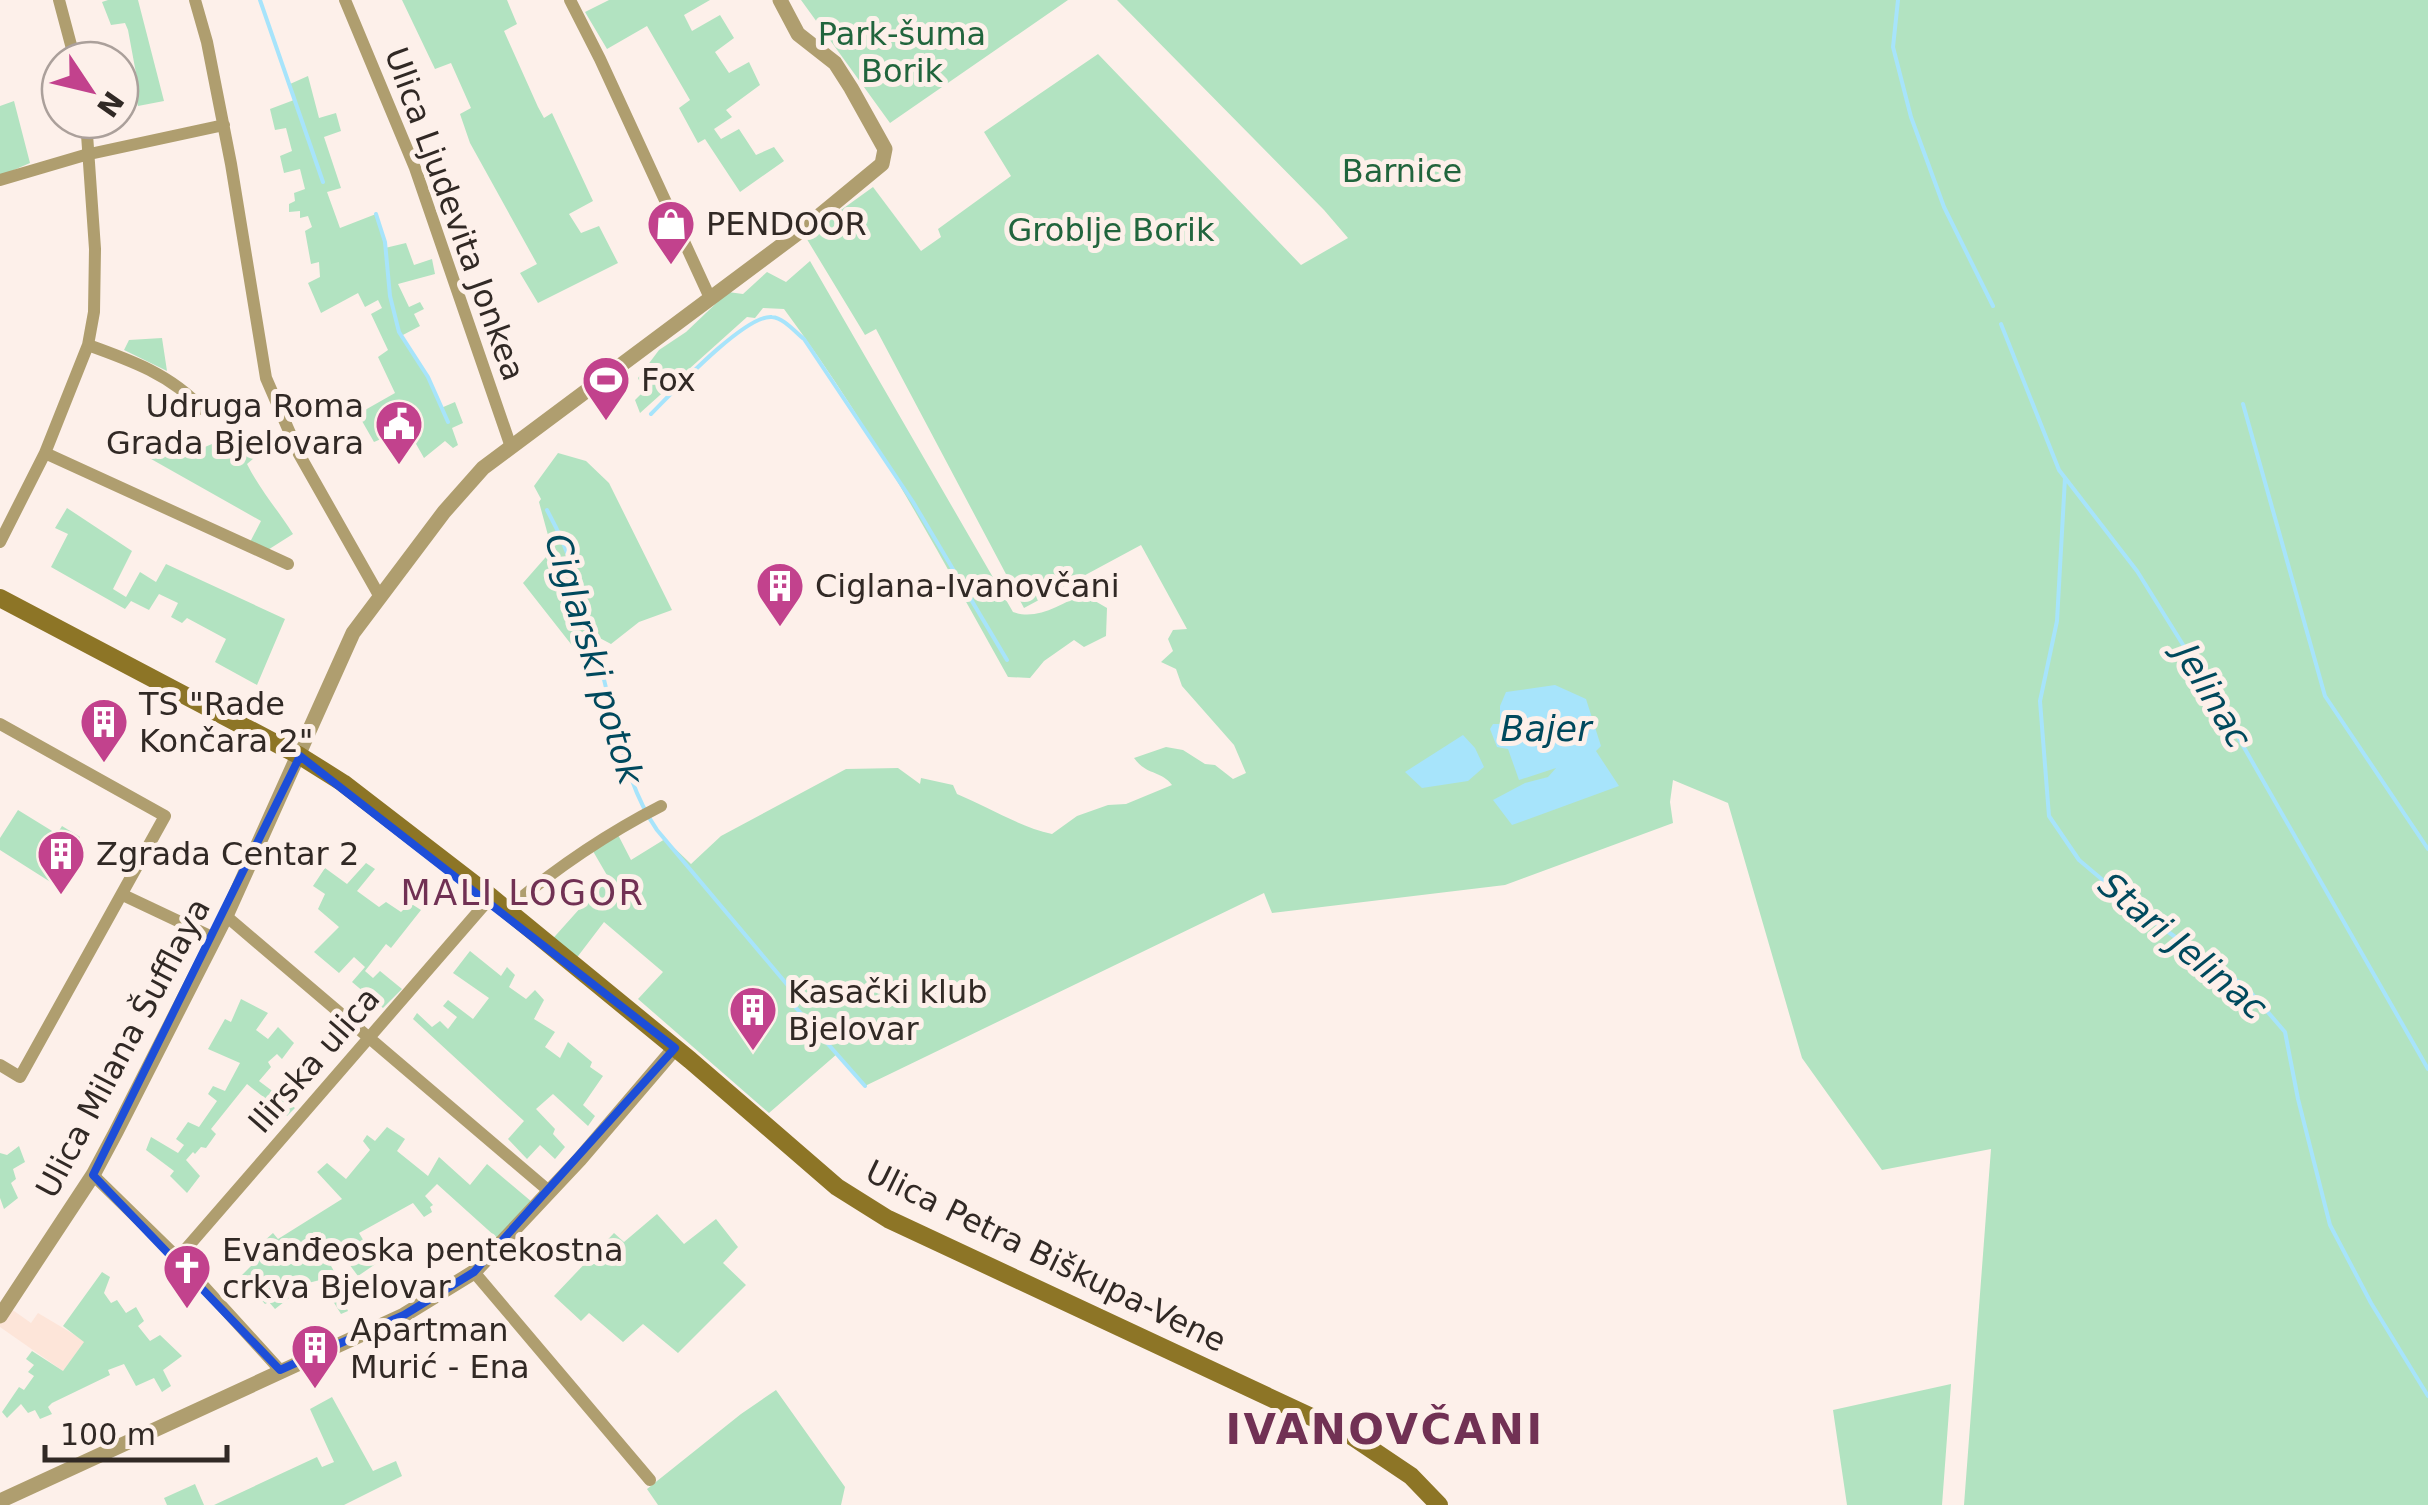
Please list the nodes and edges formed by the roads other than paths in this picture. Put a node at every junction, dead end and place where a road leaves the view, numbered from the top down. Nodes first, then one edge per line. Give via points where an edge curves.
1 (59, 0) edge
2 (195, 0) edge
3 (345, 0) edge
4 (570, 0) edge
5 (780, 0) edge
6 (70, 40) edge
7 (224, 125) junction
8 (89, 140) edge
9 (91, 154) junction
10 (0, 180) edge
11 (710, 298) junction
12 (88, 345) junction
13 (202, 409) dead end
14 (511, 447) junction
15 (45, 453) junction
16 (0, 542) edge
17 (288, 564) dead end
18 (380, 597) junction
19 (0, 598) edge
20 (0, 724) edge
21 (300, 756) junction
22 (661, 806) dead end
23 (122, 895) junction
24 (491, 897) junction
25 (506, 910) junction
26 (226, 916) junction
27 (214, 938) junction
28 (369, 1038) junction
29 (675, 1048) junction
30 (0, 1065) edge
31 (92, 1175) junction
32 (549, 1191) junction
33 (178, 1258) junction
34 (474, 1272) junction
35 (0, 1316) edge
36 (280, 1370) junction
37 (650, 1480) dead end
38 (0, 1501) edge
39 (1439, 1505) edge

1 - 6 street
2 - 7 street
3 - 14 street, Ulica Ljudevita Jonkea via 415,168
4 - 11 street
5 - 11 street, Ulica Milana Šufflaya via 798,34 835,63 886,158
7 - 9 street
7 - 18 street via 266,378 299,454
8 - 9 street
9 - 10 street
9 - 12 street via 96,249
11 - 14 street, Ulica Milana Šufflaya
12 - 13 street via 151,370
12 - 15 street
14 - 18 street, Ulica Milana Šufflaya via 476,475
15 - 16 street
15 - 17 street
18 - 21 street, Ulica Milana Šufflaya via 353,634
19 - 21 main road, Ulica Petra Biškupa-Vene
20 - 23 street via 165,816
21 - 24 main road, Ulica Petra Biškupa-Vene
21 - 26 street, Ulica Milana Šufflaya
22 - 25 street via 553,870
23 - 27 street
23 - 30 street via 20,1077
24 - 25 main road, Ulica Petra Biškupa-Vene
24 - 28 street, Ilirska ulica
25 - 29 main road, Ulica Petra Biškupa-Vene
26 - 27 street, Ulica Milana Šufflaya
26 - 28 street
27 - 31 street, Ulica Milana Šufflaya
28 - 32 street
28 - 33 street, Ilirska ulica
29 - 32 street
29 - 39 main road, Ulica Petra Biškupa-Vene via 837,1188 888,1220 1350,1434 1411,1476
31 - 33 street
31 - 35 street, Ulica Milana Šufflaya
32 - 34 street
33 - 36 street
34 - 36 street via 404,1315
34 - 37 street
36 - 38 street

